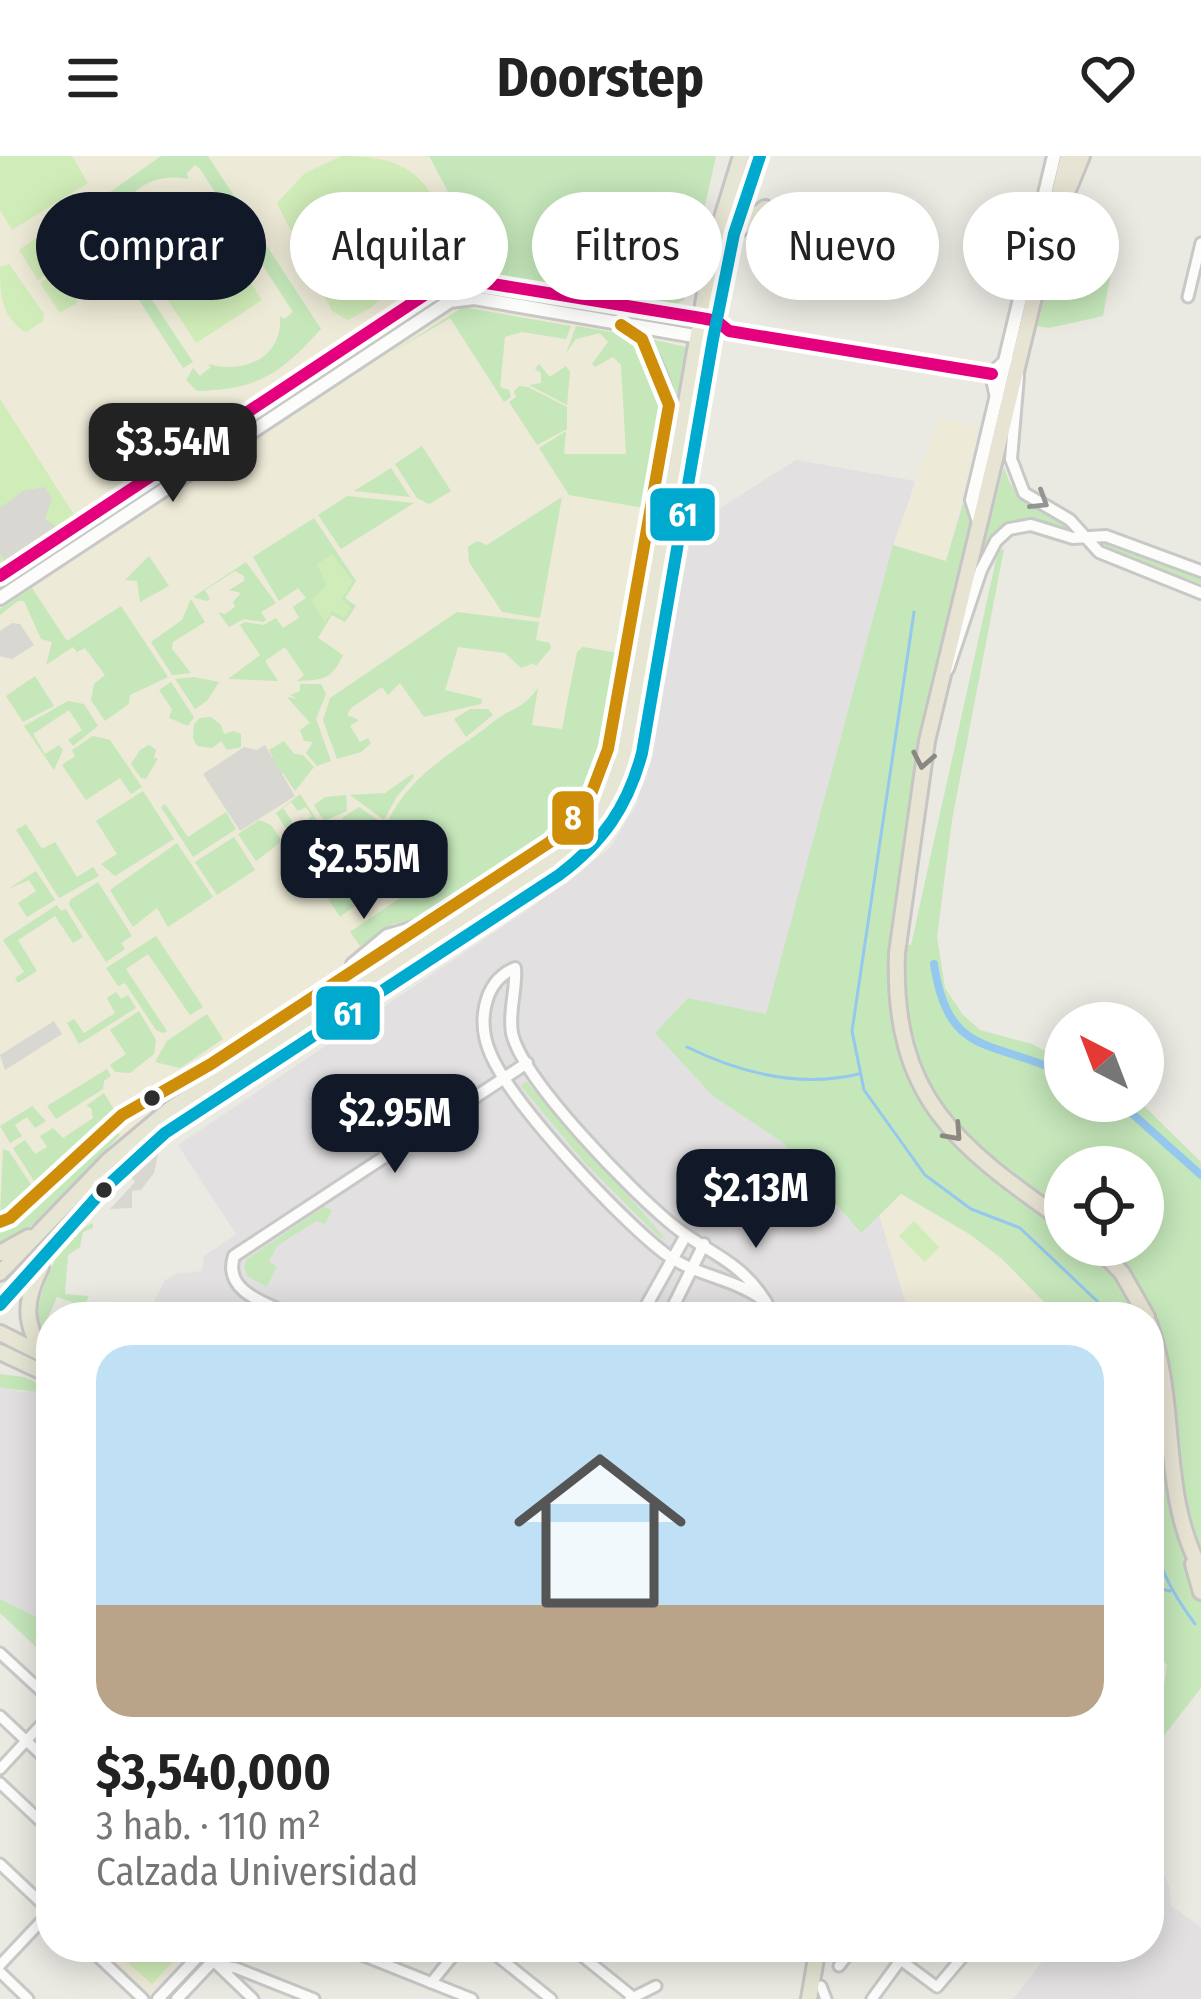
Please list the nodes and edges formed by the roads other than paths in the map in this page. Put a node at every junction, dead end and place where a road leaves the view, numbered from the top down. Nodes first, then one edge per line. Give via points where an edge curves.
1 (741, 156) edge
2 (760, 156) edge
3 (1062, 156) edge
4 (1082, 156) edge
5 (1059, 192) edge
6 (1068, 192) edge
7 (722, 215) edge
8 (746, 224) edge
9 (734, 234) junction
10 (1201, 243) edge
11 (1196, 279) edge
12 (1188, 297) dead end
13 (712, 300) edge
14 (716, 300) edge
15 (1030, 300) edge
16 (721, 301) junction
17 (716, 323) junction
18 (621, 325) junction
19 (702, 340) junction
20 (330, 360) junction
21 (1012, 366) junction
22 (339, 373) junction
23 (992, 374) junction
24 (998, 399) junction
25 (259, 408) junction
26 (682, 423) junction
27 (662, 456) junction
28 (680, 481) junction
29 (126, 515) junction
30 (980, 526) junction
31 (1084, 537) junction
32 (1201, 571) edge
33 (0, 576) edge
34 (1201, 593) edge
35 (0, 598) edge
36 (647, 627) junction
37 (625, 658) junction
38 (939, 689) junction
39 (527, 1063) junction
40 (505, 1078) junction
41 (1044, 1207) edge
42 (0, 1222) edge
43 (44, 1228) junction
44 (686, 1234) junction
45 (704, 1244) junction
46 (52, 1249) junction
47 (0, 1253) edge
48 (671, 1257) junction
49 (1115, 1266) edge
50 (690, 1268) junction
51 (0, 1274) edge
52 (265, 1302) edge
53 (648, 1302) edge
54 (675, 1302) edge
55 (766, 1302) joint
56 (1138, 1302) edge
57 (0, 1305) edge
58 (0, 1333) edge
59 (36, 1342) edge
60 (36, 1351) edge
61 (0, 1352) edge
62 (25, 1364) junction
63 (0, 1365) edge
64 (36, 1369) edge
65 (1164, 1393) edge
66 (1188, 1547) junction
67 (1201, 1570) edge
68 (1201, 1592) edge
69 (0, 1653) edge
70 (36, 1686) edge
71 (0, 1716) edge
72 (36, 1730) edge
73 (26, 1741) junction
74 (36, 1750) edge
75 (0, 1769) edge
76 (0, 1784) edge
77 (36, 1818) edge
78 (0, 1864) edge
79 (36, 1898) edge
80 (36, 1928) edge
81 (104, 1962) edge
82 (193, 1962) edge
83 (382, 1962) edge
84 (448, 1962) edge
85 (505, 1962) edge
86 (589, 1962) edge
87 (821, 1962) edge
88 (842, 1962) edge
89 (900, 1962) edge
90 (904, 1962) edge
91 (959, 1962) edge
92 (216, 1963) junction
93 (839, 1966) dead end
94 (0, 1968) edge
95 (431, 1983) junction
96 (656, 1986) dead end
97 (818, 1996) edge
98 (632, 1998) edge
99 (28, 1999) edge
100 (143, 1999) edge
101 (158, 1999) edge
102 (177, 1999) edge
103 (253, 1999) edge
104 (314, 1999) edge
105 (472, 1999) edge
106 (551, 1999) edge
107 (872, 1999) edge

1 - 7 main road
2 - 9 main road
3 - 5 highway
3 - 21 main road
4 - 6 highway
8 - 9 main road
9 - 16 main road
10 - 11 street
11 - 12 street
13 - 16 main road
14 - 17 main road
15 - 21 highway
16 - 17 main road
17 - 19 main road
17 - 20 main road via 453,282
17 - 23 street
18 - 19 main road
18 - 22 main road via 458,298
18 - 27 street via 642,339 667,394
19 - 26 main road
19 - 28 main road via 706,385
20 - 22 street
20 - 25 main road
21 - 23 main road
21 - 24 main road
21 - 30 highway
21 -> 31 street via 1015,478 1029,498
22 - 29 main road
23 - 24 main road
24 - 30 main road via 973,500
25 - 29 main road
25 - 33 main road
26 - 27 main road
26 - 28 main road
27 - 37 street
28 - 36 main road
28 - 46 main road via 642,753 604,835 539,889 175,1125
29 - 35 main road
30 - 38 highway
31 - 32 street via 1106,536
31 - 34 street via 1099,552
31 - 38 street via 1031,525 1002,534
36 - 37 main road
36 - 43 main road via 619,773 580,837 170,1109
37 - 42 street via 601,776 581,813 550,842 109,1125
38 -> 41 highway via 897,953 898,1017 928,1100 953,1133
39 - 40 street
39 - 40 street via 511,1025 515,968 496,978 484,1016 489,1051
39 - 44 street via 610,1164
40 - 48 street via 566,1155
40 - 52 street via 234,1256 231,1274
43 - 47 main road
43 - 51 main road
44 - 45 street
44 - 48 street
45 - 50 street
45 - 55 street via 748,1275
46 - 57 main road
46 - 59 main road via 26,1312
48 - 50 street
48 - 53 street
49 - 56 highway
50 - 54 street
50 - 55 street via 739,1283
58 - 60 main road
61 - 62 main road
62 - 63 main road
62 - 64 main road
65 - 66 highway
66 - 67 highway
66 - 68 highway
69 - 70 street
71 - 73 street
72 - 73 street
73 - 74 street
73 - 75 street
76 - 77 street
78 - 79 street
80 - 94 street
81 - 100 street
82 - 101 street
83 - 95 street
84 - 95 street
85 - 106 street
86 - 98 street
87 - 97 main road
88 - 93 street
89 - 107 street
90 - 91 street via 940,1987
92 - 102 street
92 - 103 street
92 - 104 street
94 - 99 street
95 - 105 street
96 - 98 street

